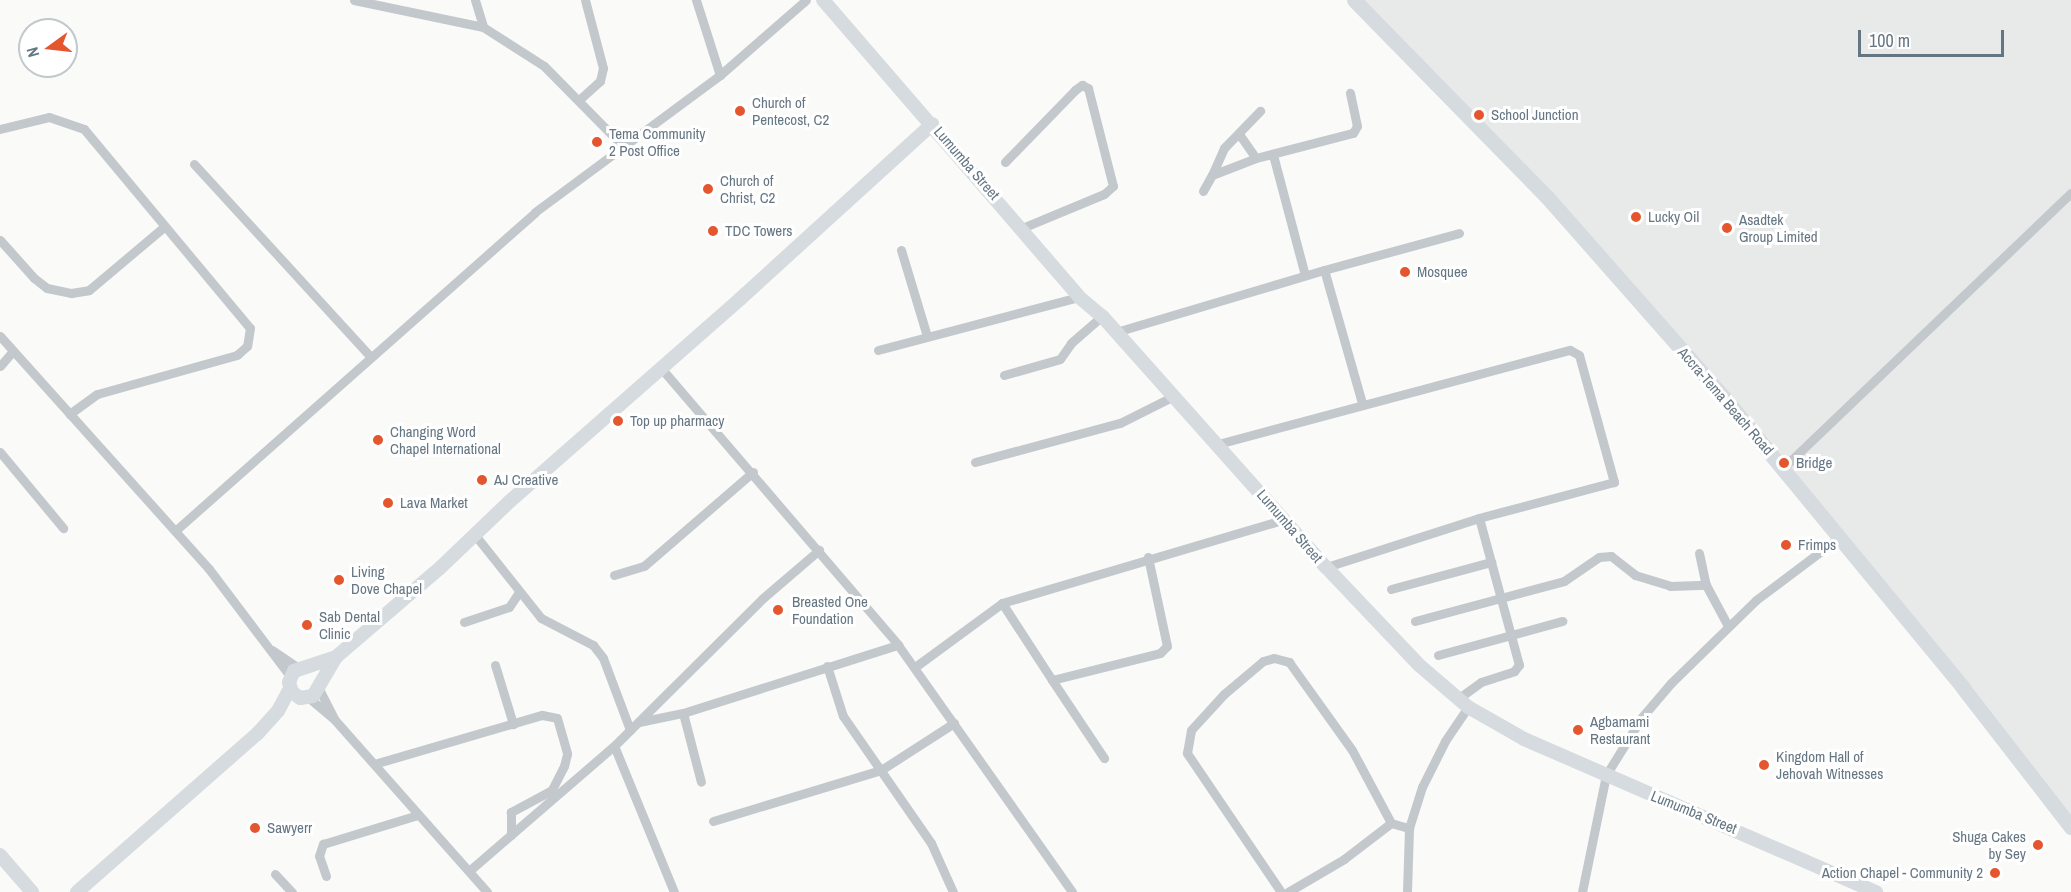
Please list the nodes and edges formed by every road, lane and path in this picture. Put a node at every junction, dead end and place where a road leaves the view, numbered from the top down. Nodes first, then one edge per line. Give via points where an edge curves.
1 (354, 0) edge
2 (475, 0) edge
3 (585, 0) edge
4 (696, 0) edge
5 (806, 0) edge
6 (823, 0) edge
7 (1354, 0) edge
8 (483, 27) junction
9 (720, 75) junction
10 (1350, 93) dead end
11 (580, 99) junction
12 (1260, 111) dead end
13 (932, 124) junction
14 (0, 129) edge
15 (1239, 134) junction
16 (625, 148) junction
17 (1273, 155) junction
18 (1256, 158) junction
19 (1005, 162) dead end
20 (194, 164) dead end
21 (1212, 175) junction
22 (1203, 191) dead end
23 (2071, 193) edge
24 (165, 226) junction
25 (1022, 228) junction
26 (1460, 233) dead end
27 (0, 240) edge
28 (901, 250) dead end
29 (1324, 270) junction
30 (1305, 275) junction
31 (1079, 297) junction
32 (1102, 316) junction
33 (1116, 332) junction
34 (0, 336) edge
35 (927, 336) junction
36 (878, 350) dead end
37 (14, 351) junction
38 (370, 356) junction
39 (0, 366) edge
40 (661, 368) junction
41 (1004, 375) dead end
42 (1172, 398) junction
43 (1362, 403) junction
44 (69, 414) junction
45 (1218, 444) junction
46 (0, 452) edge
47 (975, 462) dead end
48 (1784, 468) junction
49 (753, 472) junction
50 (1479, 518) junction
51 (1285, 519) junction
52 (63, 528) dead end
53 (175, 531) junction
54 (475, 535) junction
55 (1840, 537) junction
56 (819, 550) junction
57 (1699, 553) dead end
58 (1148, 557) junction
59 (1491, 562) junction
60 (1326, 567) junction
61 (614, 575) dead end
62 (1706, 585) junction
63 (1391, 589) dead end
64 (519, 592) junction
65 (1501, 598) junction
66 (1002, 603) junction
67 (1415, 621) dead end
68 (1562, 621) dead end
69 (464, 622) dead end
70 (1728, 627) junction
71 (1512, 634) junction
72 (898, 645) junction
73 (1437, 655) dead end
74 (495, 664) dead end
75 (828, 666) junction
76 (915, 667) junction
77 (1052, 680) junction
78 (305, 683) junction
79 (1464, 703) junction
80 (682, 713) junction
81 (638, 722) junction
82 (954, 723) junction
83 (513, 724) junction
84 (630, 730) junction
85 (614, 746) junction
86 (1104, 758) dead end
87 (374, 764) junction
88 (881, 770) junction
89 (1606, 775) junction
90 (701, 782) dead end
91 (418, 815) junction
92 (713, 821) dead end
93 (1391, 822) junction
94 (2071, 827) edge
95 (1409, 828) junction
96 (512, 835) junction
97 (0, 855) edge
98 (469, 871) junction
99 (275, 874) dead end
100 (326, 876) dead end
101 (22, 886) edge
102 (32, 892) edge
103 (77, 892) edge
104 (292, 892) edge
105 (487, 892) edge
106 (674, 892) edge
107 (953, 892) edge
108 (1072, 892) edge
109 (1281, 892) edge
110 (1288, 892) edge
111 (1407, 892) edge
112 (1582, 892) edge
113 (1876, 892) edge

1 - 8 street
2 - 8 street
3 - 11 street via 603,68 600,81
4 - 9 street
5 - 9 street
6 - 13 main road, Lumumba Street
7 - 48 main road, Accra-Tema Beach Road via 1547,197
8 - 11 street via 544,66
9 - 16 street
10 - 17 street via 1358,126 1353,133
11 - 16 street
12 - 15 street
13 - 25 main road, Lumumba Street
13 - 40 main road
14 - 24 street via 49,117 84,129
15 - 18 street
15 - 21 street via 1224,148
16 - 38 street via 535,212
17 - 18 street
17 - 30 street
18 - 21 street
19 - 25 street via 1074,90 1088,88 1113,186 1104,194
20 - 38 street
21 - 22 street
23 - 48 street
24 - 27 street via 89,290 71,293 47,288
24 - 44 street via 241,313 250,328 247,346 237,356 97,394
25 - 31 main road, Lumumba Street
26 - 29 street
28 - 35 street
29 - 30 street
29 - 43 street
30 - 33 street
31 - 32 main road, Lumumba Street
31 - 35 street
32 - 33 main road, Lumumba Street
32 - 41 street via 1071,343 1060,359
33 - 42 main road, Lumumba Street
34 - 37 street
35 - 36 street
37 - 39 street
37 - 44 street
38 - 53 street
40 - 49 street
40 - 54 main road
42 - 45 main road, Lumumba Street
42 - 47 street via 1120,423
43 - 45 street
43 - 50 street via 1570,350 1577,352 1614,482
44 - 53 street
45 - 51 main road, Lumumba Street
46 - 52 street
48 - 55 main road, Accra-Tema Beach Road
49 - 56 street
49 - 61 street via 644,566
50 - 59 street
50 - 60 street
51 - 58 street
51 - 60 main road, Lumumba Street
53 - 78 street via 272,650
54 - 64 street
54 - 78 main road
55 - 70 street via 1756,600
55 - 94 main road, Accra-Tema Beach Road
56 - 72 street
56 - 81 street via 763,598
57 - 62 street
58 - 66 street
58 - 77 street via 1166,648
59 - 63 street
59 - 65 street
60 - 79 main road, Lumumba Street via 1419,665
62 - 65 street via 1670,586 1635,574 1611,556 1599,557 1564,581
62 - 70 street
64 - 69 street via 509,607
64 - 84 street via 541,618 593,645 603,658
65 - 67 street
65 - 71 street
66 - 76 street
66 - 77 street
68 - 71 street
70 - 89 street via 1664,691
71 - 73 street
71 - 79 street via 1520,665 1514,671 1481,682
72 - 75 street
72 - 76 street
74 - 83 street
75 - 80 street
75 - 88 street via 843,716
76 - 82 street
77 - 86 street
78 - 87 street
78 - 103 main road
79 - 89 main road, Lumumba Street via 1524,739
79 - 95 street via 1430,767
80 - 81 street
80 - 90 street
81 - 84 street
82 - 88 street
82 - 108 street
83 - 87 street
83 - 96 street via 542,715 557,718 567,754 552,790 511,812
84 - 85 street
85 - 96 street
85 - 106 street
87 - 91 street
88 - 92 street
88 - 107 street via 931,843
89 - 112 street
89 - 113 main road, Lumumba Street via 1787,850
91 - 98 street
91 - 100 street via 323,844 319,856
93 - 95 street
93 - 109 street via 1352,750 1289,662 1274,658 1263,661 1224,694 1191,730 1187,753
93 - 110 street via 1344,858
95 - 111 street
96 - 98 street
97 - 101 main road
98 - 105 street
99 - 104 street
101 - 102 main road

